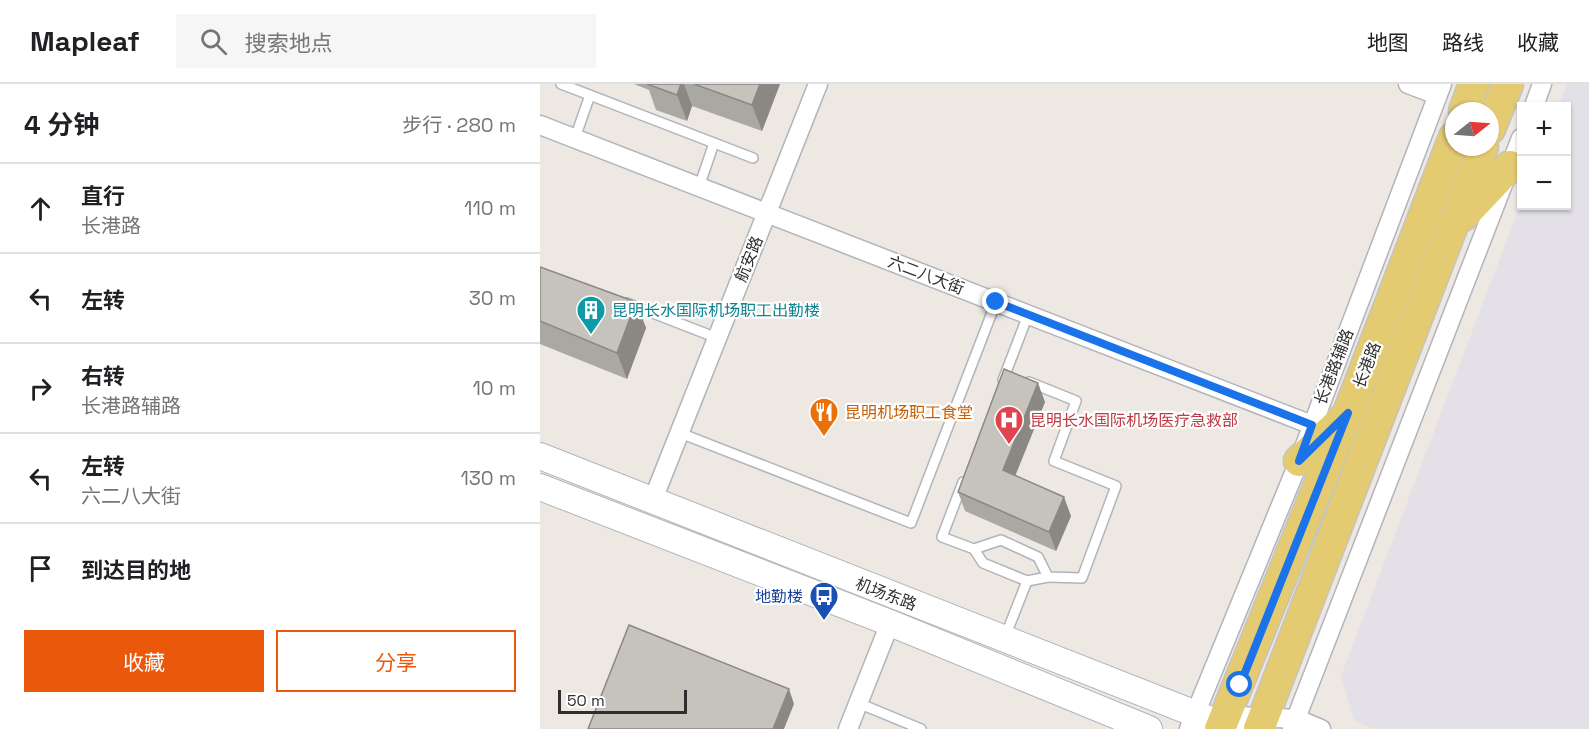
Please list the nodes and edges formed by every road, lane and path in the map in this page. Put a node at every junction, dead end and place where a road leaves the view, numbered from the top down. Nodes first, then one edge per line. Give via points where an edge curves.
1 (561, 84) edge
2 (818, 84) edge
3 (1408, 84) edge
4 (1474, 84) edge
5 (1508, 84) edge
6 (1542, 84) edge
7 (1439, 90) edge
8 (590, 95) junction
9 (1467, 102) edge
10 (1535, 102) edge
11 (1499, 106) edge
12 (540, 125) edge
13 (575, 138) junction
14 (714, 143) junction
15 (1517, 148) edge
16 (1447, 156) edge
17 (1479, 156) edge
18 (753, 158) dead end
19 (1510, 166) junction
20 (699, 187) junction
21 (767, 213) junction
22 (1452, 226) junction
23 (618, 299) edge
24 (996, 302) junction
25 (1028, 315) junction
26 (717, 338) junction
27 (1006, 372) junction
28 (997, 394) edge
29 (1348, 413) junction
30 (1312, 425) junction
31 (680, 433) junction
32 (540, 456) edge
33 (1299, 461) junction
34 (967, 471) edge
35 (540, 487) edge
36 (652, 502) junction
37 (974, 549) junction
38 (1048, 577) junction
39 (1027, 581) junction
40 (890, 623) junction
41 (1004, 639) junction
42 (858, 703) junction
43 (1214, 723) edge
44 (1261, 723) edge
45 (1295, 724) edge
46 (848, 729) edge
47 (921, 729) edge
48 (1149, 729) edge
49 (1321, 729) edge

1 - 8 lane
2 - 21 street, 航安路
3 - 7 street
4 - 9 main road
5 - 11 main road
6 - 10 street
7 - 30 street, 长港路辅路
8 - 13 lane
8 - 14 lane
12 - 13 street, 六二八大街
13 - 20 street, 六二八大街
14 - 18 lane
14 - 20 lane
15 - 19 street
16 - 29 main road, 长港路
17 - 22 main road, 长港路
19 - 22 main road
19 - 45 street
20 - 21 street, 六二八大街
21 - 24 street, 六二八大街
21 - 26 street, 航安路
22 - 44 main road, 长港路
23 - 26 lane
24 - 25 street, 六二八大街
24 - 31 lane via 911,523
25 - 27 lane
25 - 30 street, 六二八大街
26 - 31 street, 航安路
27 - 28 lane
27 - 38 lane via 1076,401 1054,461 1116,486 1082,578
29 - 33 main road
29 - 43 main road, 长港路
30 - 33 street, 长港路辅路
31 - 36 street, 航安路
32 - 36 main road, 机场东路
33 - 43 street, 长港路辅路
34 - 37 lane via 942,537
35 - 40 main road, 机场东路
36 - 41 main road, 机场东路
37 - 38 lane via 1001,540 1038,557
37 - 39 lane via 983,562
38 - 39 lane
39 - 41 lane
40 - 42 street
40 - 48 main road, 机场东路
41 - 43 main road, 机场东路
42 - 46 street
42 - 47 lane
43 - 44 street
44 - 45 street
45 - 49 street

